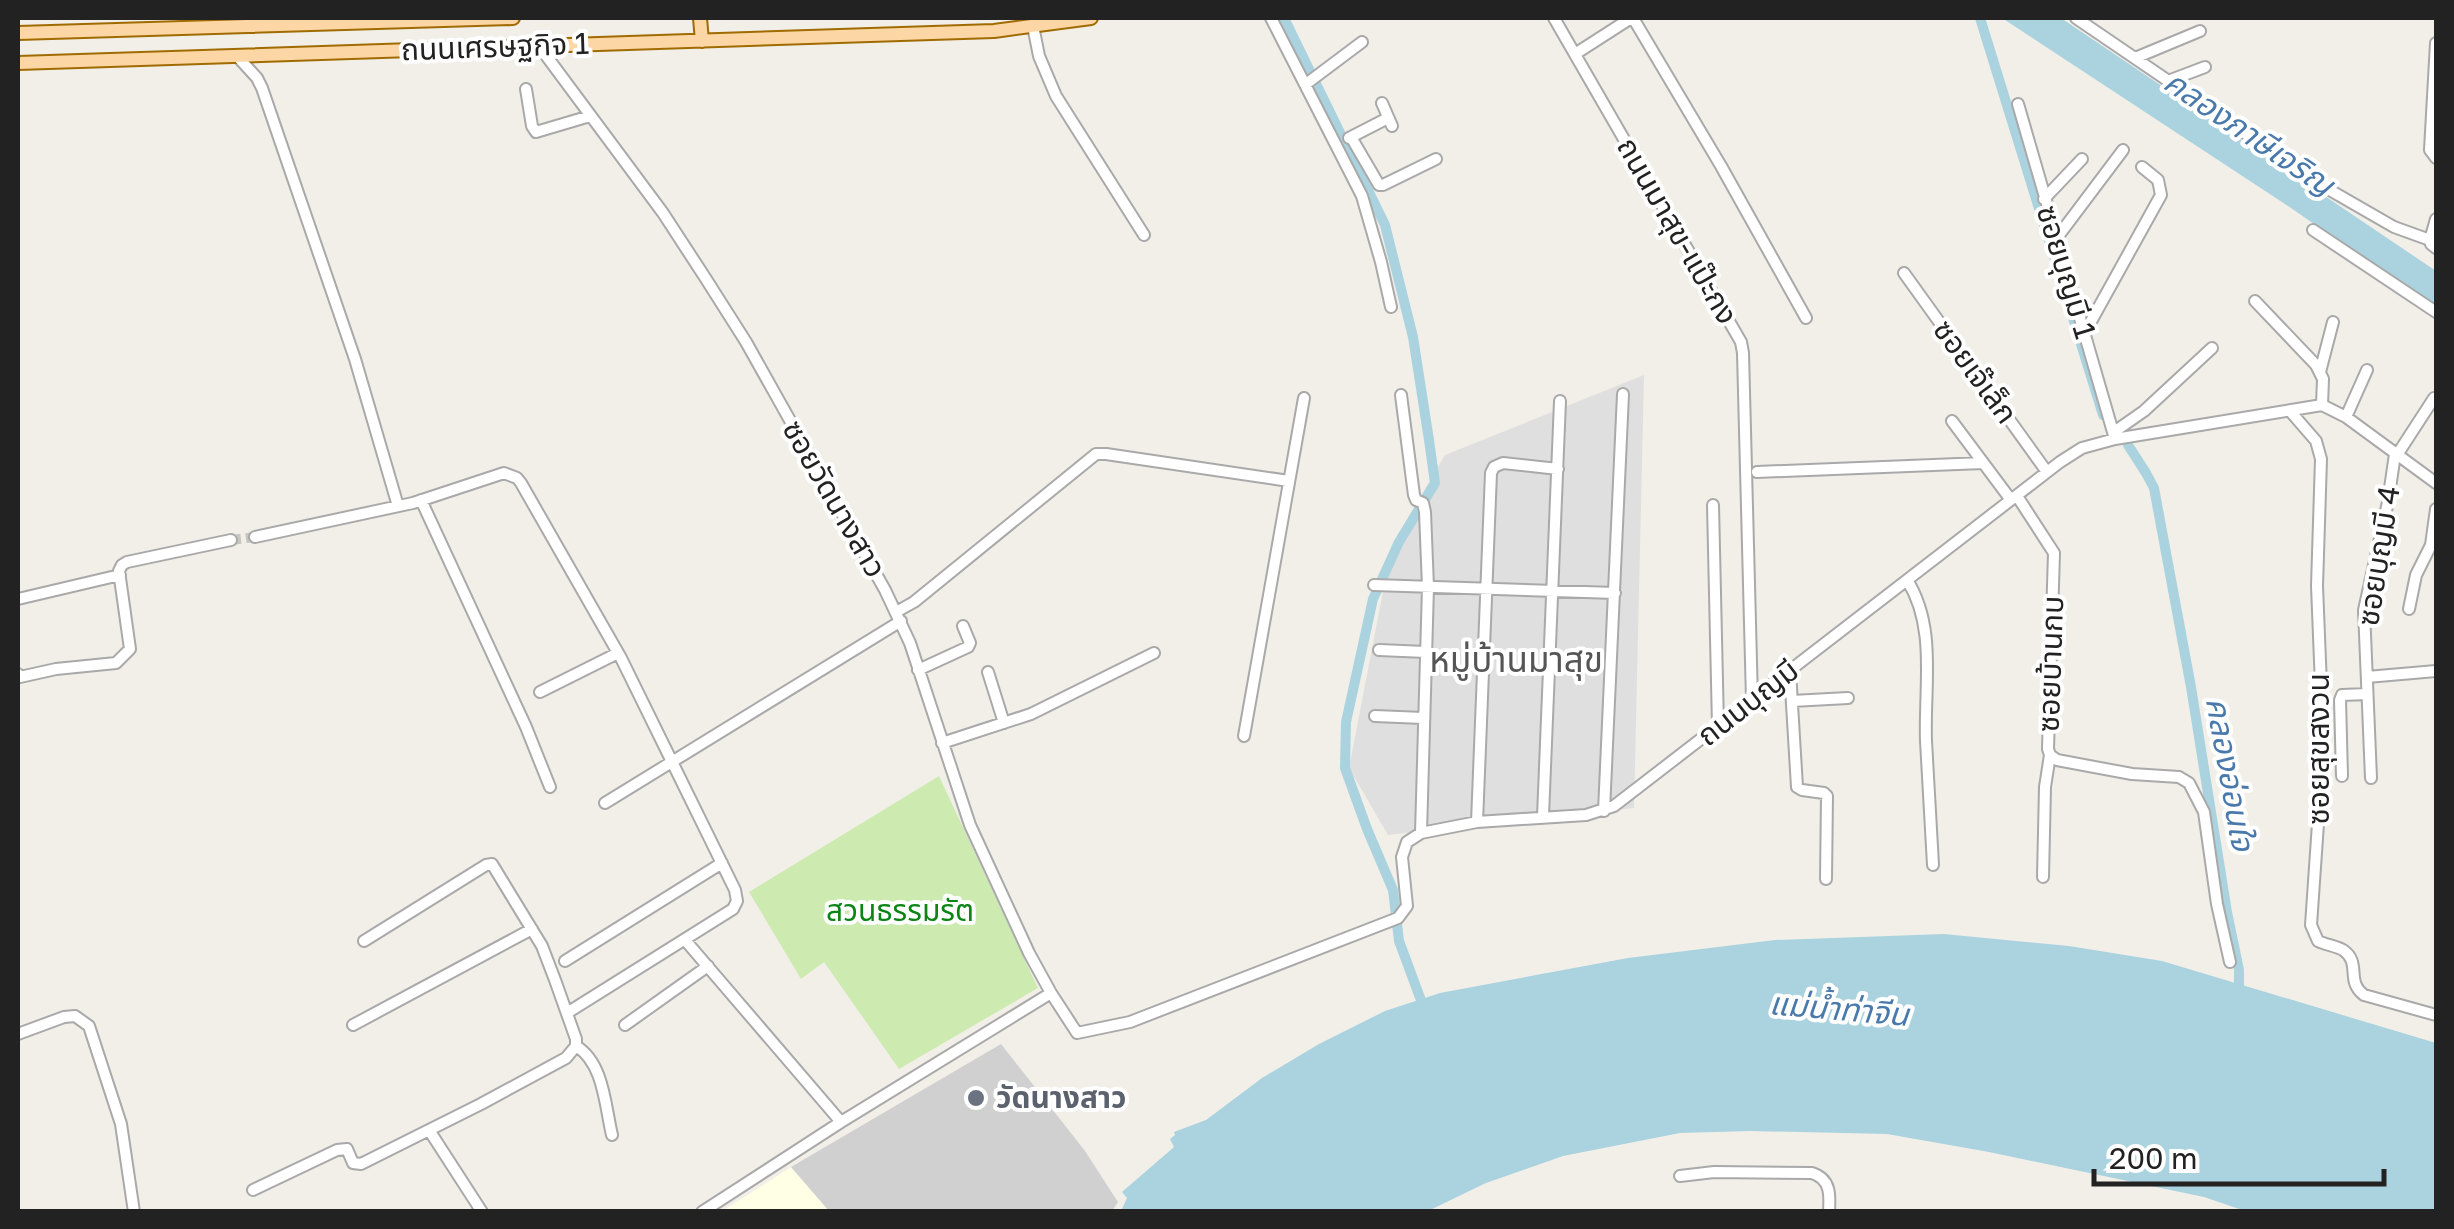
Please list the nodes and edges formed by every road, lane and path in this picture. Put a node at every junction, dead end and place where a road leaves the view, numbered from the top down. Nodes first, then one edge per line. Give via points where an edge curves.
1 (513, 18) edge
2 (700, 18) edge
3 (1091, 18) edge
4 (1271, 18) edge
5 (1554, 18) edge
6 (1628, 18) edge
7 (2076, 18) edge
8 (208, 22) edge
9 (1032, 26) junction
10 (2200, 31) dead end
11 (18, 32) edge
12 (702, 41) junction
13 (1362, 42) dead end
14 (2436, 43) edge
15 (538, 46) junction
16 (236, 54) junction
17 (1575, 54) junction
18 (2135, 58) junction
19 (18, 64) edge
20 (2205, 67) dead end
21 (2168, 81) junction
22 (1306, 84) junction
23 (526, 89) dead end
24 (1382, 104) dead end
25 (2018, 104) dead end
26 (590, 116) junction
27 (1351, 137) junction
28 (1338, 145) junction
29 (2122, 150) dead end
30 (2436, 158) edge
31 (1436, 159) dead end
32 (2082, 159) dead end
33 (2142, 167) dead end
34 (2044, 200) junction
35 (2436, 219) edge
36 (2313, 230) dead end
37 (1144, 235) dead end
38 (2056, 239) junction
39 (2433, 244) edge
40 (1904, 272) dead end
41 (2255, 300) dead end
42 (1391, 307) dead end
43 (2436, 312) edge
44 (1806, 318) dead end
45 (2333, 322) dead end
46 (2084, 334) junction
47 (2212, 348) dead end
48 (2368, 370) dead end
49 (2320, 372) junction
50 (1623, 394) dead end
51 (1401, 396) dead end
52 (1304, 398) dead end
53 (2434, 398) dead end
54 (1560, 401) dead end
55 (2322, 406) junction
56 (2290, 411) junction
57 (2346, 417) junction
58 (1952, 421) dead end
59 (2114, 435) junction
60 (2396, 454) junction
61 (1982, 464) junction
62 (1558, 469) junction
63 (1756, 472) dead end
64 (2046, 472) junction
65 (1289, 481) junction
66 (2436, 483) edge
67 (2014, 498) junction
68 (421, 500) junction
69 (1713, 505) dead end
70 (398, 506) junction
71 (2436, 510) edge
72 (255, 536) tunnel mouth
73 (231, 540) tunnel mouth
74 (120, 575) junction
75 (1907, 580) junction
76 (1374, 585) dead end
77 (1428, 587) junction
78 (1488, 589) junction
79 (1552, 591) junction
80 (1615, 593) junction
81 (18, 599) edge
82 (2409, 609) dead end
83 (898, 617) junction
84 (963, 626) dead end
85 (1379, 650) dead end
86 (1426, 652) junction
87 (618, 653) junction
88 (1154, 654) dead end
89 (918, 670) junction
90 (1790, 670) junction
91 (2436, 671) edge
92 (988, 672) dead end
93 (18, 674) edge
94 (2367, 677) junction
95 (540, 692) dead end
96 (2368, 694) junction
97 (1848, 698) dead end
98 (1752, 700) junction
99 (1792, 701) junction
100 (1375, 716) dead end
101 (1423, 718) junction
102 (1004, 723) junction
103 (1718, 726) junction
104 (1244, 736) dead end
105 (942, 744) junction
106 (2050, 755) junction
107 (672, 762) junction
108 (2342, 776) dead end
109 (2371, 778) dead end
110 (550, 786) dead end
111 (605, 803) dead end
112 (1604, 811) junction
113 (1543, 816) junction
114 (1477, 822) junction
115 (1421, 834) junction
116 (722, 864) junction
117 (1934, 866) dead end
118 (2044, 876) dead end
119 (1826, 879) dead end
120 (532, 929) junction
121 (686, 940) junction
122 (364, 941) dead end
123 (565, 962) dead end
124 (2230, 962) dead end
125 (708, 966) junction
126 (1051, 993) junction
127 (567, 1012) junction
128 (2436, 1015) edge
129 (352, 1025) dead end
130 (625, 1025) dead end
131 (18, 1034) edge
132 (576, 1046) junction
133 (841, 1122) junction
134 (429, 1130) junction
135 (612, 1136) dead end
136 (1680, 1176) dead end
137 (253, 1190) dead end
138 (134, 1212) edge
139 (482, 1212) edge
140 (702, 1212) edge
141 (1830, 1212) edge

1 - 8 main road, ถนนเศรษฐกิจ 1
2 - 12 main road
3 - 9 main road, ถนนเศรษฐกิจ 1
4 - 22 street
5 - 17 street, ถนนมาสุข-แป๊ะกง
6 - 17 street
6 - 44 street
7 - 18 street
8 - 11 main road, ถนนเศรษฐกิจ 1
9 - 12 main road, ถนนเศรษฐกิจ 1
9 - 37 street via 1056,96
10 - 18 street
12 - 15 main road, ถนนเศรษฐกิจ 1
13 - 22 street
14 - 30 street via 2430,150
15 - 16 main road, ถนนเศรษฐกิจ 1
15 - 26 street, ซอยวัดนางสาว
16 - 19 main road, ถนนเศรษฐกิจ 1
16 - 70 street via 262,88
17 - 98 street, ถนนมาสุข-แป๊ะกง via 1741,342
18 - 21 street
20 - 21 street
21 - 39 street via 2321,185
22 - 28 street
23 - 26 street via 536,132
24 - 27 street via 1390,122
25 - 34 street, ซอยบุญมี 1
26 - 83 street, ซอยวัดนางสาว via 746,342
27 - 28 street
27 - 31 street via 1379,185
28 - 42 street via 1362,196
29 - 38 street
32 - 34 street
33 - 46 street via 2158,180 2161,195
34 - 38 street, ซอยบุญมี 1
35 - 39 street
36 - 43 street
38 - 46 street, ซอยบุญมี 1
40 - 64 street, ซอยเจ๊เล็ก
41 - 49 street
45 - 49 street
46 - 59 street, ซอยบุญมี 1
47 - 59 street
48 - 57 street
49 - 55 street
50 - 80 street
51 - 77 street via 1414,496 1425,506
52 - 65 street
53 - 60 street
54 - 62 street
55 - 56 street, ถนนบุญมี
55 - 57 street
56 - 59 street, ถนนบุญมี
56 - 128 street, ซอยสุขสงวน via 2316,441 2321,459 2321,780 2310,925 2318,941 2350,959 2354,986 2364,995
57 - 60 street
58 - 61 street, ซอยบ้านกบ
59 - 64 street, ถนนบุญมี
60 - 66 street
60 - 94 street, ซอยบุญมี 4 via 2364,610
61 - 63 street
61 - 67 street, ซอยบ้านกบ
62 - 78 street via 1503,462 1494,467
62 - 79 street
64 - 67 street, ถนนบุญมี
65 - 83 street via 1096,454
65 - 104 street
67 - 75 street, ถนนบุญมี
67 - 106 street, ซอยบ้านกบ via 2054,553
68 - 70 street
68 - 87 street via 504,473 517,478
68 - 110 street
69 - 103 street
70 - 72 street
71 - 82 street
73 - 74 street via 127,562
74 - 81 street
74 - 93 street via 130,650 122,658
75 - 90 street, ถนนบุญมี
75 - 117 street via 1924,625
76 - 77 street
77 - 78 street
77 - 86 street
78 - 79 street
78 - 114 street
79 - 80 street
79 - 113 street
80 - 112 street
83 - 89 street, ซอยวัดนางสาว
83 - 107 street
84 - 89 street via 968,647
85 - 86 street
86 - 101 street
87 - 95 street
87 - 107 street
88 - 102 street
89 - 105 street, ซอยวัดนางสาว
90 - 98 street, ถนนบุญมี
90 - 99 street
91 - 94 street
92 - 102 street
94 - 96 street, ซอยบุญมี 4
96 - 108 street via 2346,693 2340,700
96 - 109 street, ซอยบุญมี 4
97 - 99 street
98 - 103 street, ถนนบุญมี
99 - 119 street via 1797,786 1827,796
100 - 101 street
101 - 115 street
102 - 105 street
103 - 112 street, ถนนบุญมี
105 - 126 street, ซอยวัดนางสาว via 970,826
106 - 118 street
106 - 124 street, ซอยบ้านกบ via 2189,783 2204,812
107 - 111 street
107 - 116 street
112 - 113 street, ถนนบุญมี
113 - 114 street, ถนนบุญมี
114 - 115 street, ถนนบุญมี
115 - 126 street, ซอยวัดนางสาว via 1403,849 1407,906 1394,920 1130,1022 1077,1033
116 - 121 street via 738,901
116 - 123 street
120 - 122 street via 492,864
120 - 127 street
120 - 129 street
121 - 125 street
121 - 127 street
125 - 130 street
125 - 133 street
126 - 133 street
127 - 132 street
131 - 138 street via 64,1016 89,1026 121,1124
132 - 134 street via 566,1058
132 - 135 street via 596,1068
133 - 140 street
134 - 137 street via 361,1164 346,1149 337,1150
134 - 139 street
136 - 141 street via 1812,1173 1829,1188

